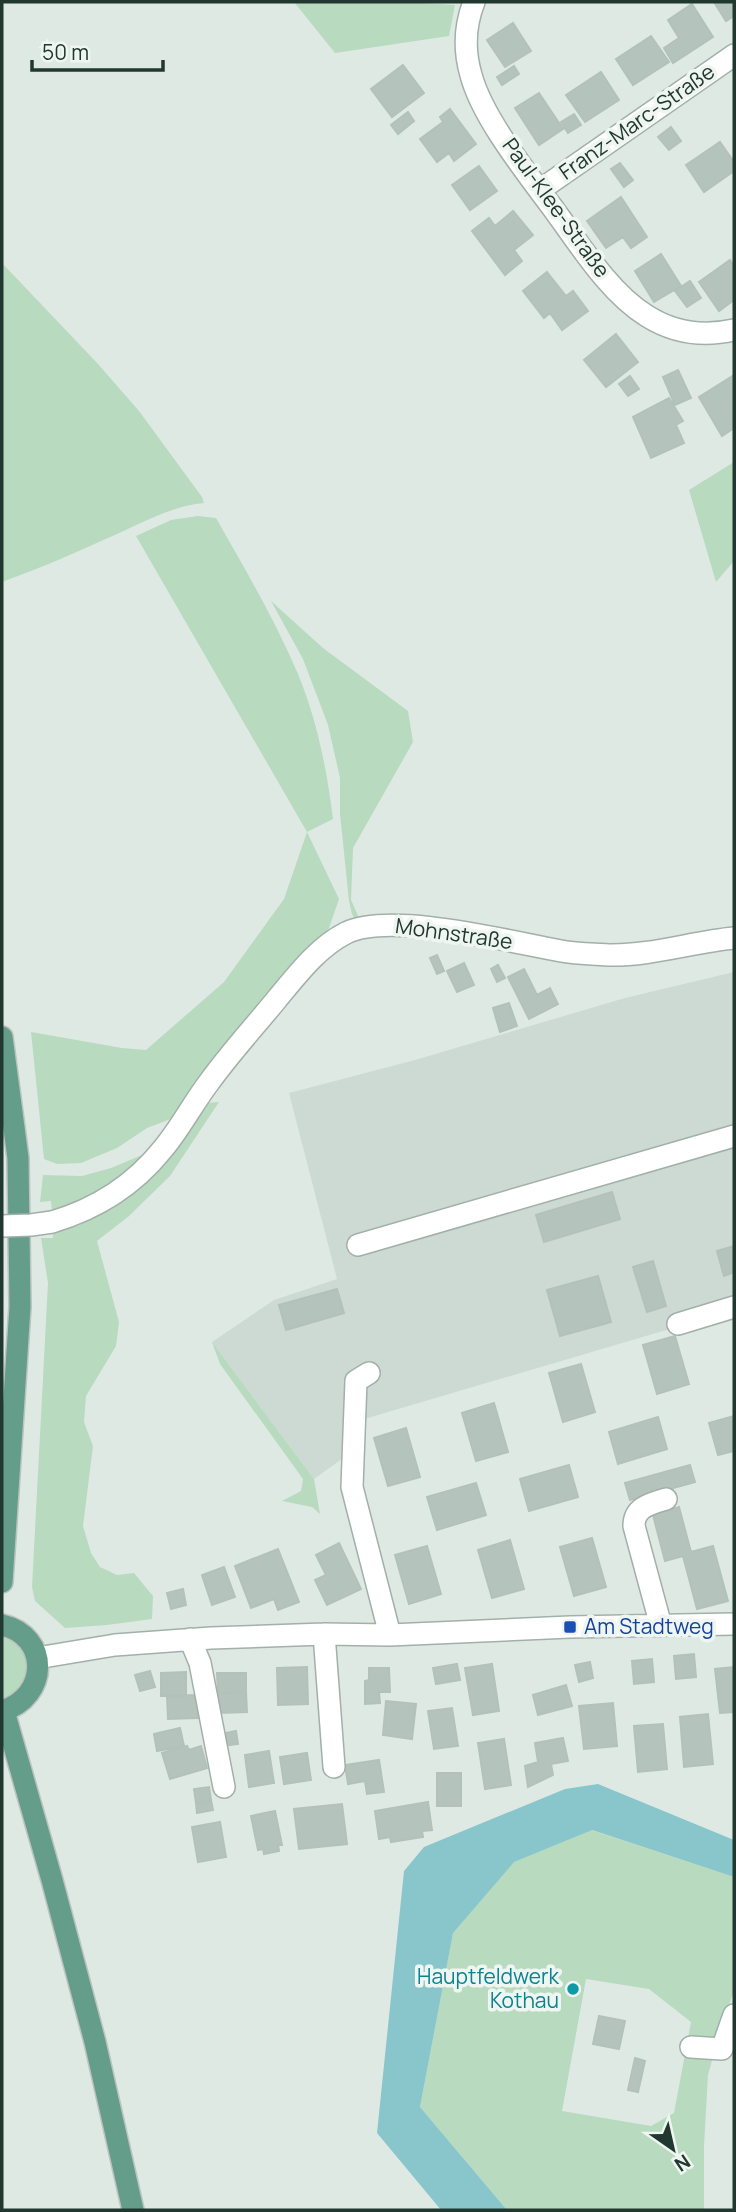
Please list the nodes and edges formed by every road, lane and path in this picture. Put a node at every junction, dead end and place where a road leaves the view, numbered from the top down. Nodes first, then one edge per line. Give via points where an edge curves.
1 (474, 2) edge
2 (734, 55) edge
3 (540, 190) junction
4 (734, 330) edge
5 (734, 937) edge
6 (2, 1037) edge
7 (734, 1136) edge
8 (2, 1226) edge
9 (358, 1245) dead end
10 (734, 1307) edge
11 (678, 1324) dead end
12 (369, 1373) dead end
13 (666, 1499) dead end
14 (2, 1582) edge
15 (734, 1624) edge
16 (2, 1626) edge
17 (661, 1626) junction
18 (324, 1634) junction
19 (390, 1635) junction
20 (190, 1639) junction
21 (37, 1658) junction
22 (3, 1711) edge
23 (334, 1767) dead end
24 (224, 1787) dead end
25 (734, 2015) edge
26 (691, 2047) dead end
27 (133, 2210) edge

1 - 3 street, Paul-Klee-Straße via 466,33 477,94
2 - 3 street, Franz-Marc-Straße
3 - 4 street, Paul-Klee-Straße via 609,282 645,315 686,332 714,335
5 - 8 street, Mohnstraße, bridge via 610,955 564,952 421,927 383,925 347,932 300,971 143,1172 91,1208 52,1222
6 - 14 main road via 18,1158 20,1307
7 - 9 street
10 - 11 street
12 - 19 street via 356,1381 352,1487
13 - 17 street via 645,1506 634,1519
15 - 17 street
16 - 21 main road via 22,1635
17 - 19 street
18 - 19 street
18 - 20 street
18 - 23 street
20 - 21 street
20 - 24 street via 200,1663
21 - 22 main road via 33,1689 22,1703
22 - 27 main road via 52,1880
25 - 26 street via 722,2049

